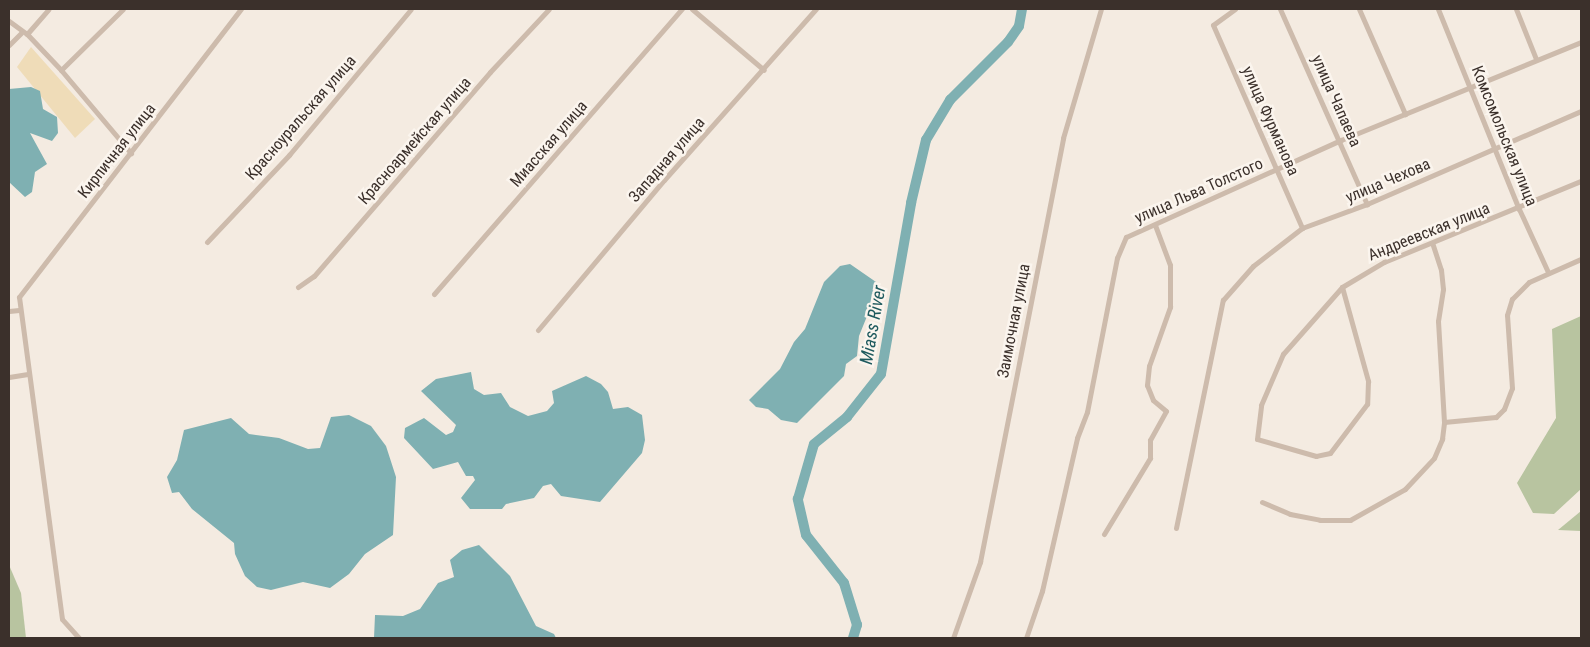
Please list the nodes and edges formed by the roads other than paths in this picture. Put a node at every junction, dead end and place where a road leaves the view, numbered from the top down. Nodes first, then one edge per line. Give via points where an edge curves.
1 (49, 9) edge
2 (123, 9) edge
3 (241, 9) edge
4 (411, 9) edge
5 (549, 9) edge
6 (682, 9) edge
7 (692, 9) edge
8 (816, 9) edge
9 (1101, 9) edge
10 (1235, 9) edge
11 (1280, 9) edge
12 (1359, 9) edge
13 (1438, 9) edge
14 (1516, 9) edge
15 (9, 22) edge
16 (24, 33) junction
17 (1581, 42) edge
18 (9, 46) edge
19 (1536, 59) junction
20 (61, 70) junction
21 (764, 70) junction
22 (1472, 87) junction
23 (1581, 111) edge
24 (1405, 114) junction
25 (1341, 140) junction
26 (1495, 150) junction
27 (131, 152) junction
28 (1278, 169) junction
29 (1581, 181) edge
30 (1367, 204) junction
31 (1518, 209) junction
32 (1155, 225) junction
33 (1302, 228) junction
34 (207, 242) dead end
35 (1432, 243) junction
36 (1581, 259) edge
37 (1548, 272) junction
38 (298, 287) dead end
39 (1342, 287) junction
40 (434, 294) dead end
41 (19, 310) junction
42 (9, 311) edge
43 (538, 330) dead end
44 (28, 374) junction
45 (9, 377) edge
46 (1444, 422) junction
47 (1262, 502) dead end
48 (1176, 528) dead end
49 (1104, 534) dead end
50 (79, 638) edge
51 (953, 638) edge
52 (1026, 638) edge

1 - 16 street
2 - 20 street
3 - 27 street, Кирпичная улица
4 - 34 street, Красноуральская улица via 289,155
5 - 38 street, Красноармейская улица via 490,72 314,276
6 - 40 street, Миасская улица
7 - 21 street
8 - 21 street, Западная улица
9 - 51 street, Заимочная улица via 1063,138 980,562
10 - 28 street, улица Фурманова via 1213,26
11 - 25 street, улица Чапаева
12 - 24 street
13 - 22 street, Комсомольская улица
14 - 19 street
15 - 16 street
16 - 18 street
16 - 20 street
17 - 19 street, улица Льва Толстого
19 - 22 street, улица Льва Толстого
20 - 27 street
21 - 43 street, Западная улица via 664,180
22 - 24 street, улица Льва Толстого
22 - 26 street, Комсомольская улица
23 - 26 street, улица Чехова
24 - 25 street, улица Льва Толстого
25 - 28 street, улица Льва Толстого
25 - 30 street, улица Чапаева
26 - 30 street, улица Чехова
26 - 31 street, Комсомольская улица
27 - 41 street, Кирпичная улица via 19,297
28 - 32 street, улица Льва Толстого
28 - 33 street, улица Фурманова
29 - 31 street, Андреевская улица
30 - 33 street, улица Чехова
31 - 35 street, Андреевская улица
31 - 37 street, Комсомольская улица
32 - 49 street via 1170,265 1170,307 1147,385 1153,400 1166,411 1150,440 1150,458
32 - 52 street, улица Льва Толстого via 1126,237 1117,258 1087,412 1042,591
33 - 48 street, улица Чехова via 1253,266 1224,300
35 - 39 street, Андреевская улица via 1384,262
35 - 46 street via 1441,270 1438,321
36 - 37 street
37 - 46 street via 1529,282 1512,299 1508,314 1512,388 1504,409 1496,417
39 - 39 street, Андреевская улица via 1283,354 1261,405 1257,439 1316,456 1330,452 1367,404 1368,381
41 - 42 street
41 - 44 street
44 - 45 street
44 - 50 street via 62,619 75,638
46 - 47 street via 1442,440 1434,458 1405,489 1350,520 1320,520 1290,514

